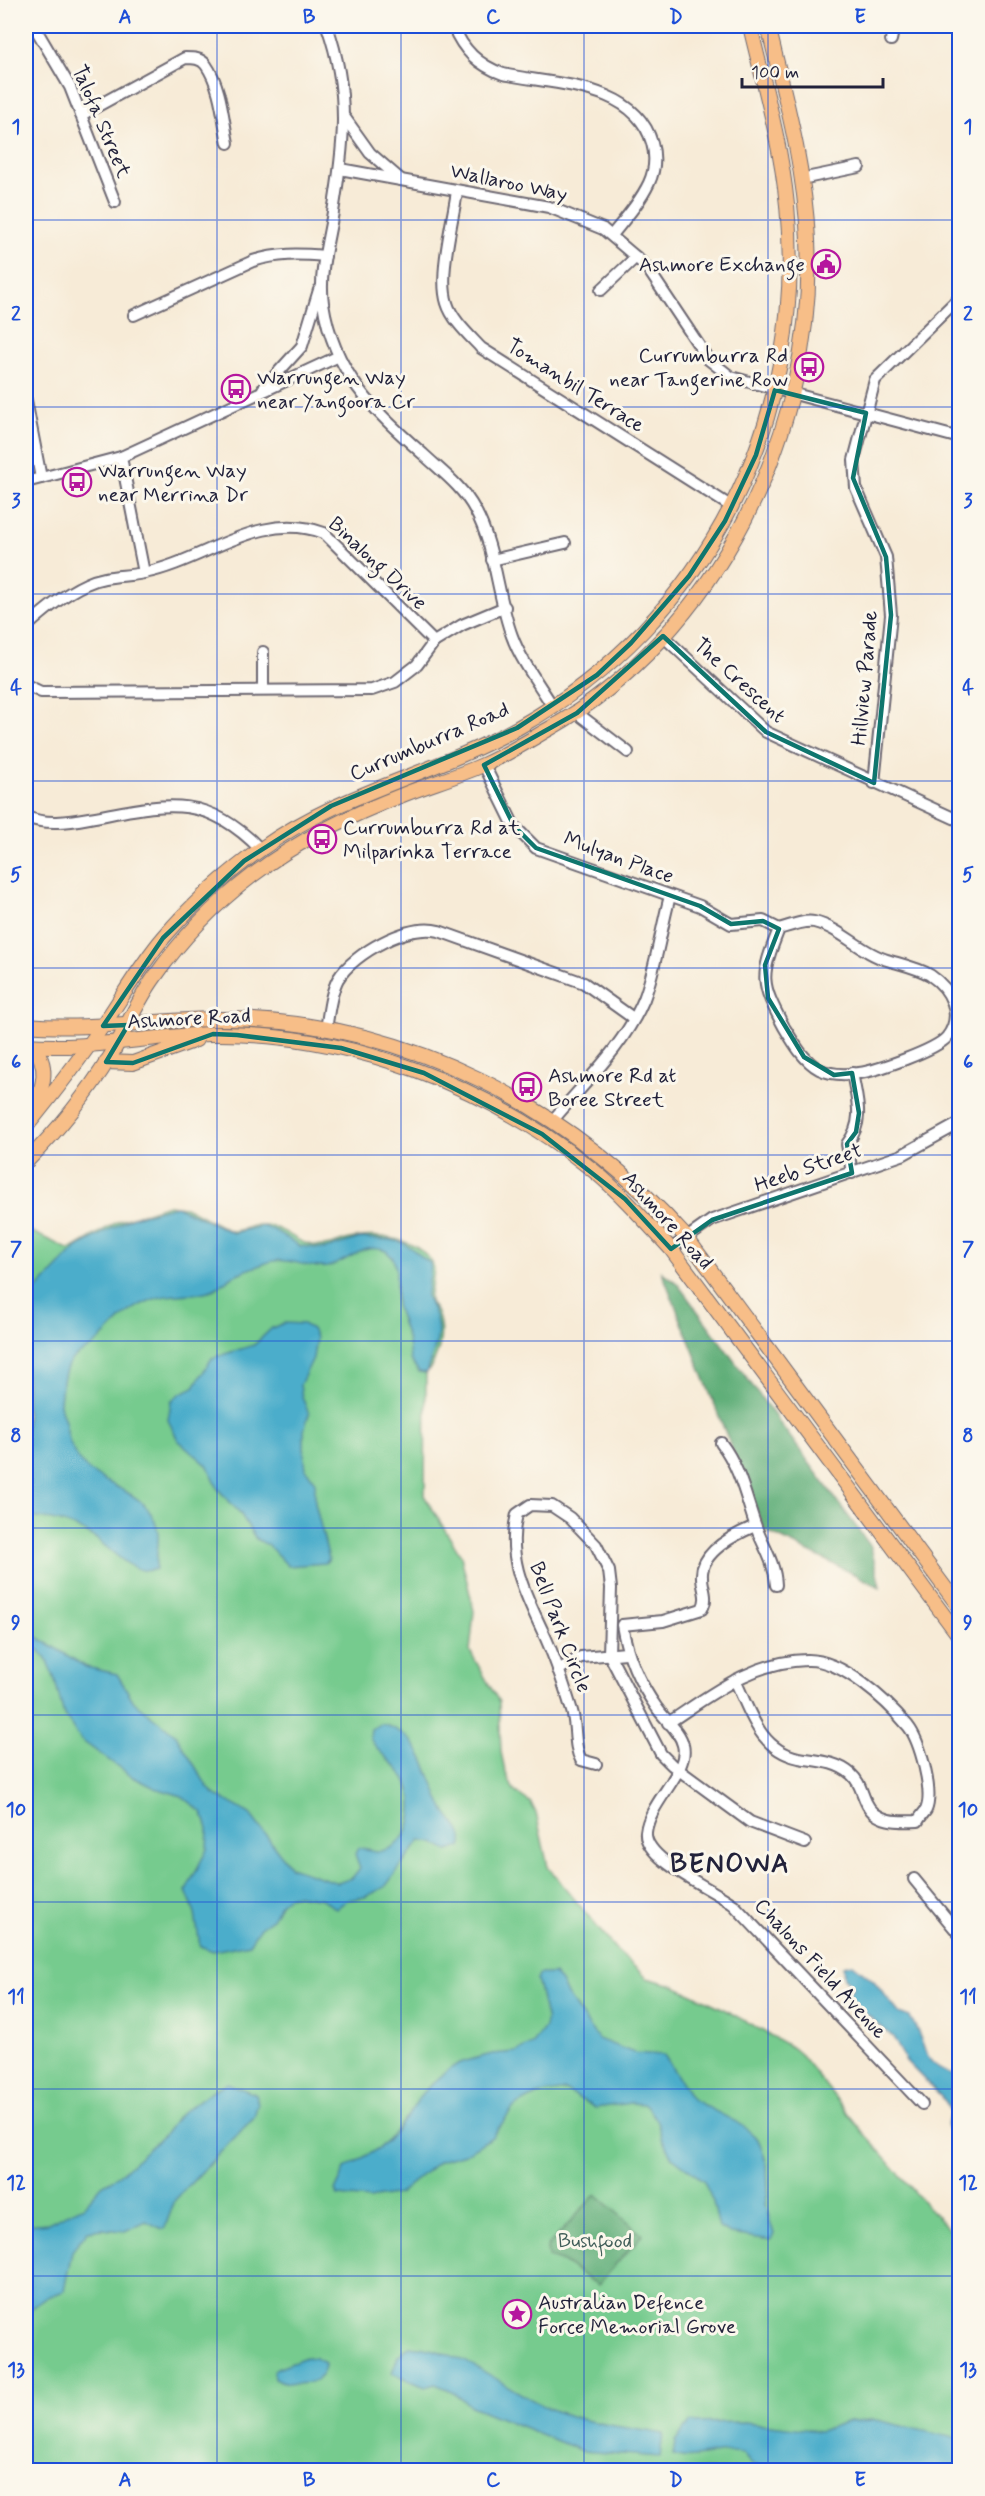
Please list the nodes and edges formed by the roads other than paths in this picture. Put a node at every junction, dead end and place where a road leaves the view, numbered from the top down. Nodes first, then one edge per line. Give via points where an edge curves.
1 (34, 26) edge
2 (327, 26) edge
3 (453, 26) edge
4 (750, 26) edge
5 (768, 26) edge
6 (894, 26) edge
7 (891, 40) dead end
8 (81, 115) junction
9 (345, 118) junction
10 (228, 143) dead end
11 (859, 168) dead end
12 (340, 169) junction
13 (801, 179) junction
14 (402, 181) junction
15 (457, 191) junction
16 (115, 202) dead end
17 (612, 235) junction
18 (325, 256) junction
19 (636, 257) junction
20 (323, 273) junction
21 (601, 290) dead end
22 (960, 297) edge
23 (134, 315) dead end
24 (337, 357) junction
25 (775, 390) junction
26 (256, 395) junction
27 (792, 395) junction
28 (26, 400) edge
29 (866, 413) junction
30 (960, 438) edge
31 (121, 457) junction
32 (41, 478) junction
33 (26, 482) edge
34 (732, 507) junction
35 (565, 543) dead end
36 (492, 560) junction
37 (144, 573) junction
38 (505, 607) junction
39 (26, 627) edge
40 (663, 636) junction
41 (434, 642) junction
42 (263, 652) dead end
43 (26, 685) edge
44 (263, 689) junction
45 (553, 707) junction
46 (577, 713) junction
47 (628, 752) dead end
48 (484, 765) junction
49 (874, 783) junction
50 (26, 818) edge
51 (960, 821) edge
52 (260, 849) junction
53 (670, 896) junction
54 (779, 929) junction
55 (633, 1018) junction
56 (26, 1025) edge
57 (127, 1025) junction
58 (103, 1026) junction
59 (326, 1029) junction
60 (213, 1034) junction
61 (118, 1043) junction
62 (29, 1045) edge
63 (88, 1046) junction
64 (106, 1062) junction
65 (852, 1073) junction
66 (553, 1119) junction
67 (28, 1123) edge
68 (960, 1124) edge
69 (26, 1162) edge
70 (852, 1173) junction
71 (686, 1237) junction
72 (671, 1249) junction
73 (721, 1443) dead end
74 (755, 1526) junction
75 (776, 1585) dead end
76 (960, 1608) edge
77 (960, 1636) edge
78 (627, 1653) junction
79 (609, 1654) junction
80 (558, 1670) junction
81 (735, 1680) junction
82 (668, 1723) junction
83 (596, 1764) dead end
84 (679, 1769) junction
85 (805, 1843) dead end
86 (914, 1879) dead end
87 (960, 1935) edge
88 (922, 2104) dead end

1 - 8 street, Talofa Street via 70,87
2 - 9 street via 338,58
3 - 17 street via 471,55 488,68 601,94 621,101 642,121 654,147 653,173 644,193
4 - 25 main road, Currumburra Road via 788,206 789,296
5 - 13 main road, Currumburra Road
6 - 7 street
8 - 10 street via 185,58 197,58 206,64 216,90
8 - 16 street, Talofa Street
9 - 12 street
9 - 14 street via 370,153
11 - 13 street
12 - 14 street, Wallaroo Way
12 - 18 street
13 - 27 main road, Currumburra Road via 808,228 808,276 805,325
14 - 15 street, Wallaroo Way
15 - 17 street, Wallaroo Way via 549,207
15 - 34 street, Tomanbil Terrace via 444,280 447,304 462,327 481,348
17 - 19 street, Wallaroo Way
18 - 20 street
18 - 23 street via 271,255
19 - 21 street
19 - 25 street, Wallaroo Way via 716,368 740,381
20 - 24 street via 323,300
20 - 26 street via 302,346
22 - 29 street, Hillview Parade via 875,380
24 - 26 street
24 - 36 street via 369,403 462,491 478,515
25 - 27 street, Wallaroo Way
25 - 34 main road, Currumburra Road via 756,455
26 - 31 street
27 - 29 street, Wallaroo Way
27 - 40 main road, Currumburra Road via 774,456 745,518 715,572
28 - 32 street
29 - 30 street, Wallaroo Way
29 - 49 street, Hillview Parade via 853,478 886,557 891,615
31 - 32 street
31 - 37 street
32 - 33 street
34 - 45 main road, Currumburra Road via 695,568 653,620 603,670
35 - 36 street
36 - 38 street
37 - 39 street, Binalong Drive via 84,585
37 - 41 street, Binalong Drive via 243,536 274,527 304,526 324,534
38 - 41 street
38 - 45 street via 512,636
40 - 46 main road, Currumburra Road via 638,663
40 - 49 street, The Crescent via 766,732
41 - 44 street via 417,665 395,682 372,690
42 - 44 street
43 - 44 street via 41,692
45 - 52 main road, Currumburra Road via 473,750 331,806
46 - 47 street
46 - 48 main road, Currumburra Road
48 - 53 street, Mulyan Place via 514,826 536,848
48 - 57 main road, Currumburra Road via 344,819 262,868 216,907 170,956
49 - 51 street, The Crescent
50 - 52 street via 62,823 163,804 181,806 200,809 226,821
52 - 58 main road, Currumburra Road via 202,897 163,938
53 - 54 street, Mulyan Place via 700,906 731,924 763,921
53 - 55 street via 644,998
54 - 65 street, Mulyan Place via 765,965 768,998 804,1057 834,1074
54 - 65 street, Mulyan Place via 814,922 877,957 929,974 954,1001 955,1020 946,1038 898,1061
55 - 59 street via 584,983 438,931 421,929 379,945 346,968 335,986
55 - 66 street via 621,1040
56 - 58 main road, Ashmore Road
57 - 58 main road, Ashmore Road
57 - 59 main road, Ashmore Road via 227,1019
57 - 61 main road, Currumburra Road
58 - 63 main road, Currumburra Road
59 - 66 main road, Ashmore Road via 373,1038 421,1054 487,1082
60 - 61 main road, Ashmore Road
60 - 64 main road via 136,1062
60 - 72 main road, Ashmore Road via 269,1036 341,1048 405,1065 447,1082 542,1134 577,1159 625,1199
61 - 63 main road, Ashmore Road
61 - 64 main road, Currumburra Road
62 - 63 main road, Ashmore Road
62 - 67 main road via 41,1058 44,1074
63 - 67 main road, Currumburra Road
64 - 69 main road, Currumburra Road via 70,1114
65 - 70 street via 859,1113 856,1132 847,1144
66 - 71 main road, Ashmore Road via 636,1184
68 - 70 street, Heeb Street via 902,1155
70 - 71 street, Heeb Street via 712,1220
71 - 72 street, Heeb Street
71 - 76 main road, Ashmore Road
72 - 77 main road, Ashmore Road
73 - 74 street via 739,1471
74 - 75 street via 773,1566
74 - 78 street, Chalons Field Avenue via 732,1538 708,1559 701,1576 706,1597 702,1610 663,1621 622,1624
78 - 79 street
78 - 82 street, Chalons Field Avenue
79 - 80 street via 581,1657
79 - 80 street, Bell Park Circle via 611,1588 605,1560 562,1510 530,1506 517,1514 515,1559 522,1588
79 - 84 street, Bell Park Circle via 662,1754
80 - 83 street, Bell Park Circle via 573,1713 576,1751 581,1760
81 - 81 street via 780,1661 811,1660 834,1666 855,1679 876,1694 909,1728 925,1773 927,1809 918,1821 897,1822 878,1816 851,1774 838,1766 778,1749 758,1731
81 - 82 street
82 - 84 street, Chalons Field Avenue via 683,1743
84 - 85 street, Bell Park Circle via 750,1822
84 - 88 street, Chalons Field Avenue via 649,1819 646,1834 650,1848 734,1905
86 - 87 street

